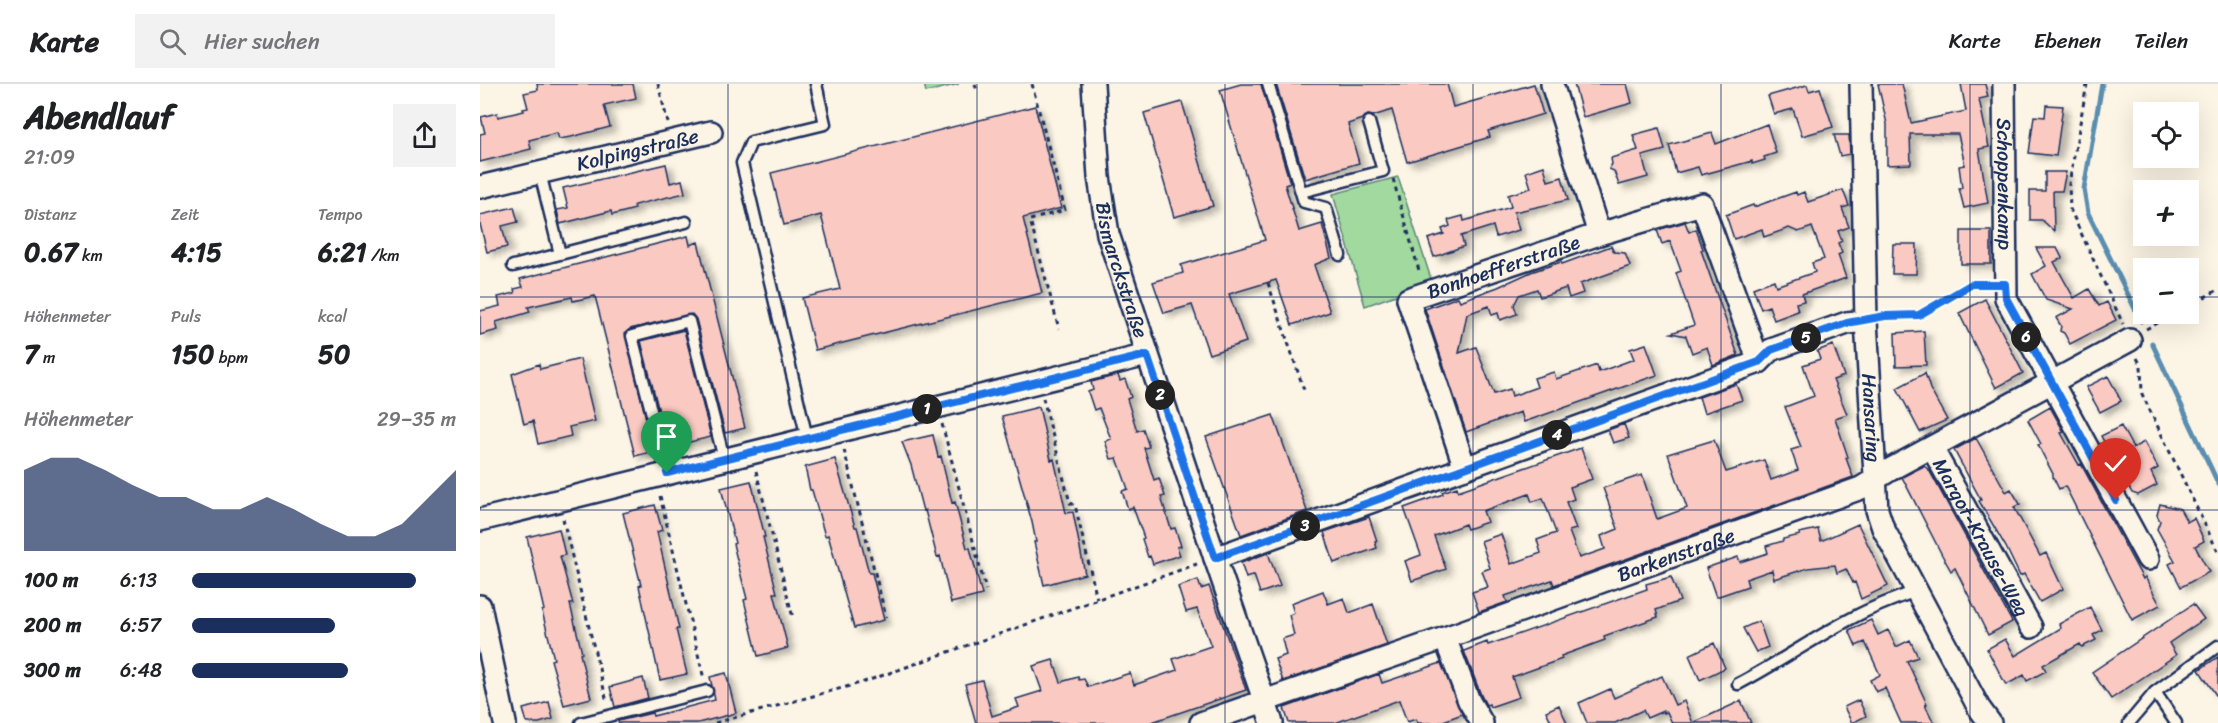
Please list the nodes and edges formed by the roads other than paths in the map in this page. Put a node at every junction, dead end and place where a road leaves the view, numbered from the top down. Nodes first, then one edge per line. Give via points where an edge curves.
1 (816, 84) edge
2 (1093, 84) edge
3 (1268, 84) edge
4 (1551, 84) edge
5 (1861, 84) edge
6 (2004, 84) edge
7 (1369, 122) dead end
8 (711, 132) dead end
9 (540, 172) junction
10 (480, 187) edge
11 (1301, 192) junction
12 (686, 222) dead end
13 (1599, 234) junction
14 (560, 254) junction
15 (1340, 255) dead end
16 (513, 266) dead end
17 (1866, 321) junction
18 (2130, 340) road end
19 (1147, 355) junction
20 (1759, 362) junction
21 (2050, 382) junction
22 (807, 438) junction
23 (1932, 448) junction
24 (724, 459) junction
25 (1465, 468) junction
26 (661, 475) junction
27 (1875, 480) junction
28 (480, 520) edge
29 (1215, 558) junction
30 (2148, 559) dead end
31 (1916, 591) junction
32 (480, 606) edge
33 (2031, 627) dead end
34 (482, 628) edge
35 (1445, 638) junction
36 (2218, 646) edge
37 (1738, 684) dead end
38 (707, 691) road end
39 (2156, 692) junction
40 (1264, 700) junction
41 (505, 723) edge
42 (581, 723) edge
43 (1201, 723) edge
44 (1272, 723) edge
45 (1482, 723) edge
46 (1990, 723) edge
47 (2129, 723) edge
48 (2176, 723) edge

1 - 22 lane via 825,124 752,142 742,163
2 - 19 street, Bismarckstraße via 1106,225
3 - 11 lane
4 - 13 street, Bonhoefferstraße
5 - 17 street, Hansaring
6 - 21 street, Schoppenkamp via 2006,298
7 - 11 lane via 1383,171
8 - 9 street, Kolpingstraße
9 - 10 street, Kolpingstraße
9 - 14 lane
11 - 15 lane via 1304,202 1326,208
12 - 14 lane
13 - 20 street, Bonhoefferstraße via 1702,204
13 - 25 street, Bonhoefferstraße via 1417,296
14 - 16 lane
17 - 20 street via 1847,323 1771,350
17 - 27 street, Hansaring
18 - 21 street, Barkenstraße
19 - 22 street
19 - 29 street, Bismarckstraße
20 - 25 street
21 - 23 street, Barkenstraße
21 - 30 street, Schoppenkamp
22 - 24 street
23 - 27 street, Barkenstraße
23 - 33 street, Margot-Krause-Weg
24 - 26 street
24 - 26 lane via 689,321 632,336
25 - 29 street
26 - 28 street
27 - 31 street, Hansaring via 1883,528
27 - 35 street, Barkenstraße via 1843,495
29 - 40 street, Bismarckstraße
31 - 37 lane via 1861,613
31 - 46 street, Hansaring
32 - 34 street
34 - 41 street
35 - 40 street, Barkenstraße
35 - 45 street via 1469,701
36 - 39 lane
38 - 42 lane
39 - 47 lane
39 - 48 lane
40 - 43 street, Barkenstraße
40 - 44 street, Bismarckstraße

